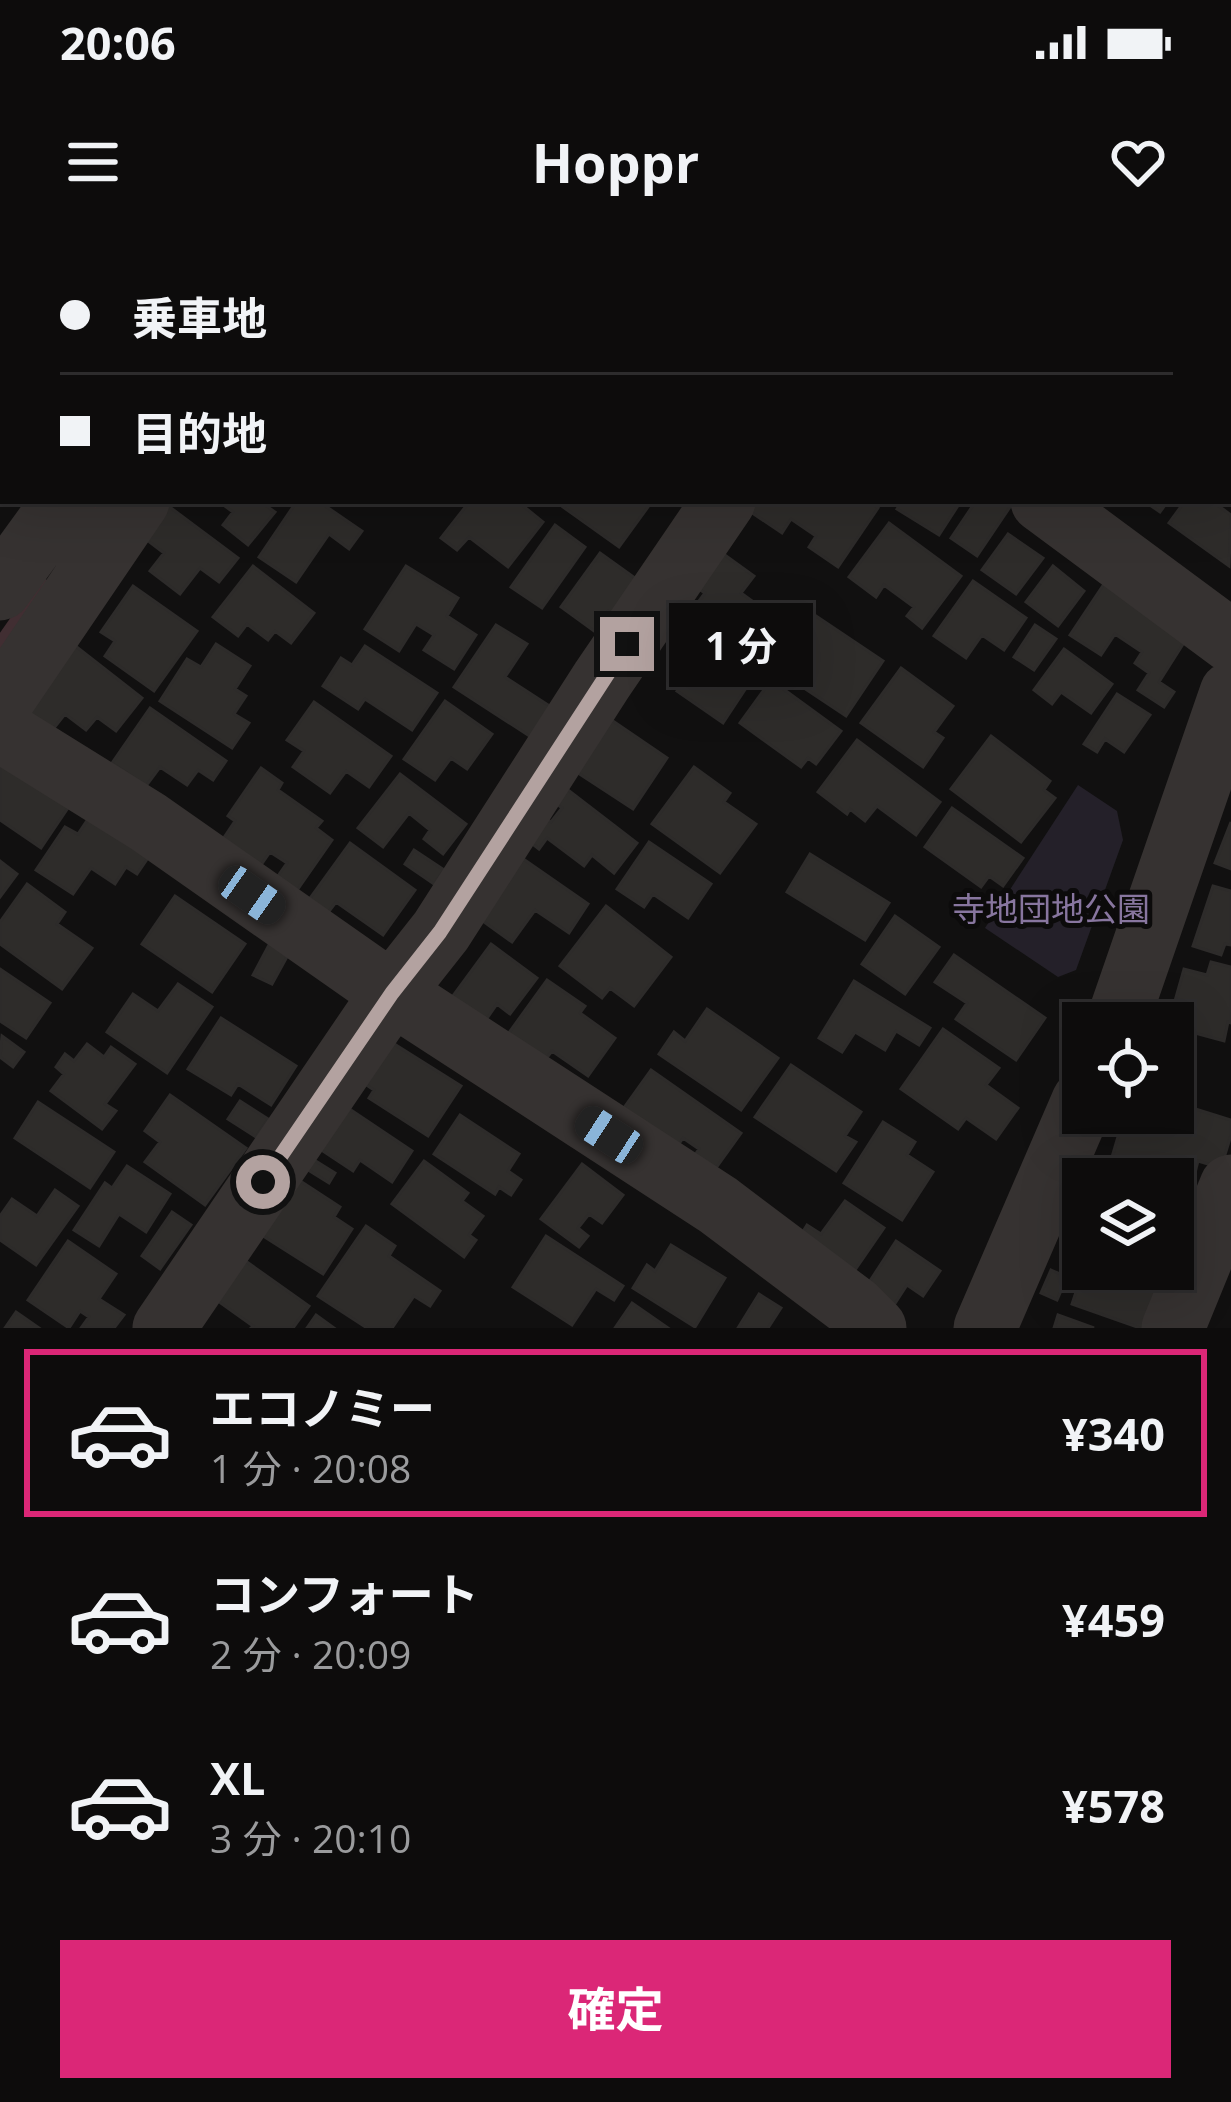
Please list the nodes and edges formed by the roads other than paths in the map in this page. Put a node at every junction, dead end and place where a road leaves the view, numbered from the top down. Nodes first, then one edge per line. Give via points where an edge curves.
1 (62, 504) edge
2 (136, 504) edge
3 (722, 504) edge
4 (1046, 504) edge
5 (0, 589) edge
6 (1231, 641) edge
7 (1231, 693) edge
8 (0, 704) edge
9 (0, 730) edge
10 (392, 993) junction
11 (1124, 1002) edge
12 (1062, 1198) edge
13 (1212, 1217) edge
14 (164, 1328) edge
15 (875, 1328) edge
16 (985, 1328) edge
17 (1173, 1328) edge

1 - 5 street
2 - 8 street
3 - 10 street
4 - 6 street
7 - 11 street
9 - 10 street via 148,822
10 - 14 street
10 - 15 street via 718,1205
12 - 16 street
13 - 17 street

